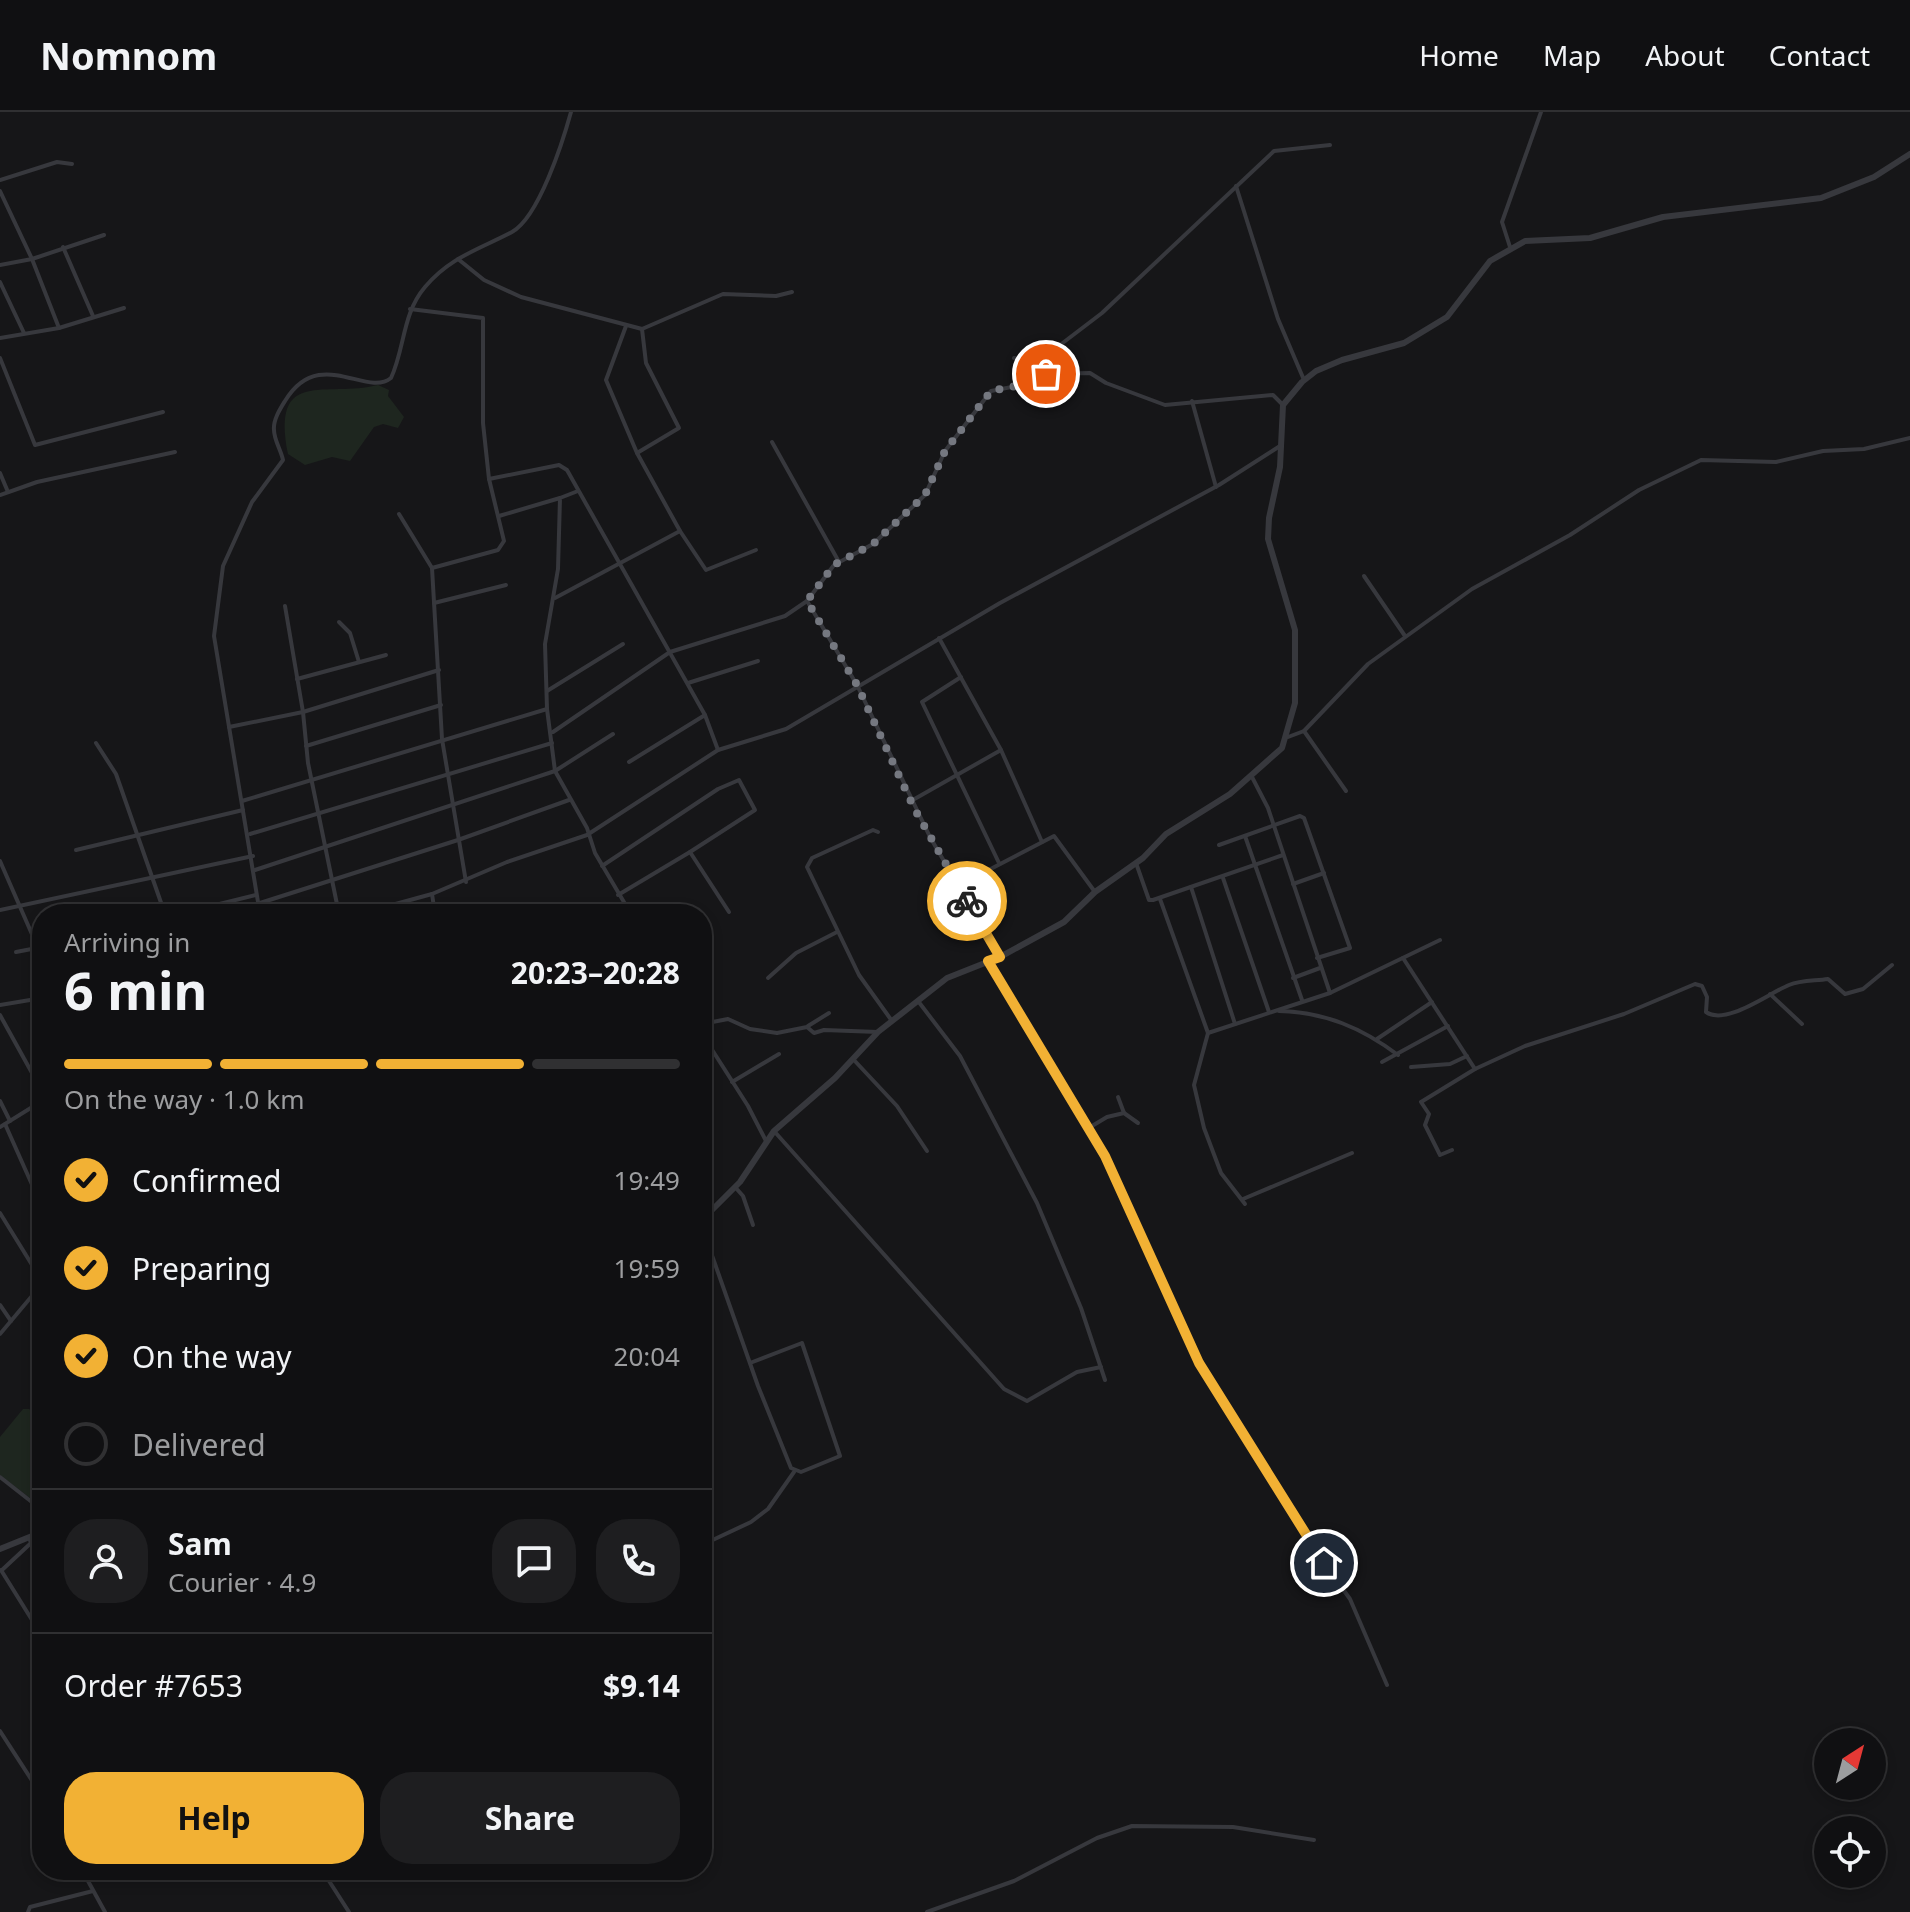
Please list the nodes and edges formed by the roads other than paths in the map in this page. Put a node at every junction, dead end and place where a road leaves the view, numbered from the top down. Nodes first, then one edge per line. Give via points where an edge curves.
1 (571, 112) edge
2 (1541, 112) edge
3 (1330, 145) dead end
4 (1910, 154) edge
5 (72, 164) dead end
6 (0, 180) edge
7 (1236, 186) junction
8 (0, 191) edge
9 (104, 235) dead end
10 (63, 247) junction
11 (1510, 247) junction
12 (32, 259) junction
13 (458, 259) junction
14 (0, 265) edge
15 (0, 282) edge
16 (792, 292) dead end
17 (124, 308) dead end
18 (410, 309) junction
19 (93, 316) junction
20 (626, 326) junction
21 (59, 328) junction
22 (642, 329) junction
23 (24, 333) junction
24 (0, 338) edge
25 (0, 358) edge
26 (1014, 358) dead end
27 (1039, 361) junction
28 (1063, 374) junction
29 (1304, 380) junction
30 (1192, 401) junction
31 (1283, 405) junction
32 (163, 412) dead end
33 (1910, 438) edge
34 (772, 442) dead end
35 (1280, 446) junction
36 (175, 452) dead end
37 (637, 453) junction
38 (0, 473) edge
39 (489, 479) junction
40 (1216, 487) junction
41 (578, 491) junction
42 (8, 492) junction
43 (0, 495) edge
44 (560, 498) junction
45 (399, 514) dead end
46 (499, 516) junction
47 (680, 531) junction
48 (756, 550) dead end
49 (618, 561) junction
50 (839, 562) junction
51 (432, 568) junction
52 (1364, 576) dead end
53 (506, 585) dead end
54 (554, 599) junction
55 (807, 601) junction
56 (434, 603) junction
57 (285, 606) dead end
58 (339, 622) dead end
59 (1405, 637) junction
60 (939, 638) junction
61 (623, 644) dead end
62 (670, 652) junction
63 (386, 655) dead end
64 (758, 661) dead end
65 (359, 663) junction
66 (439, 670) junction
67 (962, 676) junction
68 (297, 679) junction
69 (688, 683) junction
70 (857, 685) junction
71 (547, 691) junction
72 (441, 705) junction
73 (547, 709) junction
74 (303, 712) junction
75 (705, 715) junction
76 (228, 728) junction
77 (1304, 731) junction
78 (553, 732) junction
79 (613, 734) dead end
80 (1288, 737) junction
81 (442, 739) junction
82 (96, 743) dead end
83 (552, 743) junction
84 (306, 746) junction
85 (718, 750) junction
86 (1001, 750) junction
87 (629, 762) dead end
88 (555, 771) junction
89 (446, 774) junction
90 (958, 775) junction
91 (1252, 777) junction
92 (312, 779) junction
93 (1346, 791) dead end
94 (569, 800) junction
95 (242, 801) junction
96 (911, 801) junction
97 (452, 806) junction
98 (243, 810) junction
99 (320, 811) junction
100 (1273, 828) junction
101 (878, 832) dead end
102 (250, 834) junction
103 (587, 835) junction
104 (136, 836) junction
105 (1245, 836) junction
106 (458, 840) junction
107 (1042, 842) junction
108 (1219, 845) dead end
109 (327, 848) junction
110 (76, 850) dead end
111 (690, 852) junction
112 (1283, 855) junction
113 (253, 856) junction
114 (0, 861) edge
115 (1136, 862) junction
116 (999, 863) junction
117 (602, 866) junction
118 (1253, 867) junction
119 (255, 870) junction
120 (1324, 873) junction
121 (150, 877) junction
122 (1223, 878) junction
123 (333, 880) junction
124 (466, 882) junction
125 (1293, 884) junction
126 (958, 886) junction
127 (1191, 887) junction
128 (1095, 892) junction
129 (432, 894) junction
130 (256, 895) junction
131 (618, 895) junction
132 (1160, 899) junction
133 (259, 903) joint
134 (161, 904) edge
135 (220, 904) edge
136 (337, 904) edge
137 (396, 904) edge
138 (434, 904) edge
139 (625, 904) edge
140 (20, 906) junction
141 (0, 910) edge
142 (729, 912) dead end
143 (32, 931) edge
144 (837, 932) junction
145 (1440, 940) dead end
146 (32, 949) edge
147 (16, 952) dead end
148 (1000, 957) junction
149 (1317, 958) junction
150 (1403, 958) junction
151 (988, 961) junction
152 (1892, 965) dead end
153 (1320, 968) junction
154 (768, 978) dead end
155 (1292, 978) junction
156 (1330, 993) junction
157 (1770, 994) junction
158 (32, 1000) edge
159 (918, 1001) junction
160 (1302, 1001) junction
161 (1432, 1002) junction
162 (0, 1005) edge
163 (1272, 1012) junction
164 (829, 1013) dead end
165 (0, 1015) edge
166 (892, 1021) junction
167 (712, 1022) edge
168 (1235, 1024) junction
169 (1802, 1024) dead end
170 (1448, 1026) junction
171 (807, 1027) junction
172 (878, 1032) junction
173 (1208, 1033) junction
174 (1377, 1039) junction
175 (712, 1050) edge
176 (779, 1054) dead end
177 (1398, 1055) junction
178 (1467, 1056) junction
179 (853, 1059) junction
180 (1382, 1062) dead end
181 (1411, 1067) dead end
182 (1475, 1069) junction
183 (32, 1073) edge
184 (732, 1082) junction
185 (1118, 1097) dead end
186 (0, 1101) edge
187 (32, 1107) edge
188 (1124, 1113) junction
189 (1138, 1123) dead end
190 (5, 1124) edge
191 (1087, 1129) junction
192 (774, 1131) junction
193 (766, 1141) junction
194 (1452, 1150) dead end
195 (927, 1151) dead end
196 (1352, 1153) dead end
197 (32, 1185) edge
198 (735, 1187) junction
199 (712, 1210) edge
200 (0, 1213) edge
201 (753, 1225) dead end
202 (9, 1230) junction
203 (0, 1235) edge
204 (712, 1255) edge
205 (32, 1267) edge
206 (32, 1295) edge
207 (0, 1305) edge
208 (11, 1321) junction
209 (0, 1334) edge
210 (750, 1363) junction
211 (1101, 1367) junction
212 (1105, 1380) dead end
213 (794, 1472) junction
214 (0, 1477) edge
215 (32, 1502) edge
216 (30, 1540) junction
217 (712, 1540) edge
218 (32, 1543) edge
219 (0, 1549) edge
220 (1, 1571) edge
221 (32, 1620) edge
222 (1387, 1685) dead end
223 (0, 1731) edge
224 (32, 1781) edge
225 (1314, 1840) dead end
226 (87, 1880) edge
227 (328, 1880) edge
228 (93, 1891) junction
229 (28, 1912) edge
230 (105, 1912) edge
231 (349, 1912) edge
232 (927, 1912) edge

1 - 13 street via 542,194 525,220
2 - 11 street via 1502,222
3 - 7 street via 1274,151
4 - 11 street via 1874,177 1821,198 1663,217 1603,236 1541,239
5 - 6 street via 57,162
7 - 27 street via 1102,313
7 - 29 street via 1278,319
8 - 12 street
9 - 10 street
10 - 12 street
10 - 19 street
11 - 29 street via 1490,261 1447,317 1404,343 1342,360
12 - 14 street
12 - 21 street
13 - 18 street via 423,288
13 - 20 street via 484,280 521,297
15 - 23 street
16 - 22 street via 723,294
17 - 19 street
18 - 39 street via 483,318
18 - 76 street via 393,374 386,382 328,373 298,384 280,409 274,430 283,460 246,514 223,566 216,606 214,636
19 - 21 street
20 - 22 street
20 - 37 street via 606,380
21 - 23 street
22 - 37 street via 646,363 679,428
23 - 24 street
25 - 32 street via 35,445
26 - 27 street
27 - 28 street
28 - 30 street via 1090,373 1165,405
28 - 50 street via 991,391 945,451 925,495 873,544
29 - 31 street
30 - 31 street via 1273,395
30 - 40 street
31 - 35 street
33 - 59 street via 1776,462 1701,460 1510,566
34 - 50 street
35 - 40 street
35 - 80 street via 1268,539 1295,630 1295,703
36 - 42 street
37 - 47 street
38 - 42 street
39 - 41 street via 559,465
39 - 46 street
40 - 60 street
41 - 44 street
41 - 49 street
42 - 43 street
44 - 46 street
44 - 54 street
45 - 51 street
46 - 51 street via 503,547
47 - 48 street via 706,570
47 - 49 street
49 - 54 street
49 - 62 street
50 - 55 street
51 - 56 street
52 - 59 street
53 - 56 street
54 - 71 street via 545,644
55 - 62 street via 785,616
55 - 70 street
56 - 66 street
57 - 68 street
58 - 65 street via 350,633
59 - 77 street via 1349,682
60 - 67 street
60 - 70 street
61 - 71 street
62 - 69 street
62 - 78 street
63 - 65 street
64 - 69 street
65 - 68 street
66 - 72 street
66 - 74 street
67 - 86 street
67 - 90 street via 922,702
68 - 74 street
69 - 75 street
70 - 85 street via 786,729
70 - 96 street
71 - 73 street
72 - 81 street
72 - 84 street
73 - 78 street
73 - 81 street
74 - 76 street
74 - 84 street
75 - 85 street
75 - 87 street
76 - 95 street
77 - 80 street
77 - 93 street
78 - 83 street
79 - 88 street
80 - 91 street
81 - 89 street
81 - 92 street
82 - 104 street via 116,774
83 - 88 street
83 - 89 street
84 - 92 street
85 - 103 street
86 - 90 street
86 - 107 street
88 - 94 street
88 - 97 street
89 - 97 street
89 - 99 street
90 - 96 street
90 - 116 street
91 - 100 street
91 - 115 street via 1166,834
92 - 95 street
92 - 99 street
94 - 103 street
94 - 106 street
95 - 98 street
96 - 126 street
97 - 106 street
97 - 109 street
98 - 102 street
98 - 104 street
99 - 102 street
99 - 109 street
100 - 105 street
100 - 112 street
100 - 120 street via 1304,818
101 - 144 street via 807,862
102 - 113 street
103 - 117 street
103 - 124 street
104 - 110 street
104 - 121 street
105 - 108 street
105 - 118 street
106 - 123 street
106 - 124 street
107 - 116 street
107 - 128 street via 1054,836
109 - 119 street
109 - 123 street
111 - 117 street via 755,810 739,780
111 - 131 street
111 - 142 street
112 - 118 street
112 - 125 street
113 - 119 street
113 - 121 street
114 - 140 street
115 - 128 street
115 - 132 street via 1149,900
116 - 126 street
117 - 131 street
118 - 122 street
118 - 155 street
119 - 130 street
120 - 125 street
120 - 149 street via 1350,948
121 - 134 street
121 - 140 street
122 - 127 street
122 - 163 street
123 - 133 street
123 - 136 street
124 - 129 street
125 - 149 street
126 - 148 street
127 - 132 street
127 - 168 street
128 - 148 street via 1064,922
129 - 137 street
129 - 138 street
130 - 133 street
130 - 135 street
131 - 139 street
132 - 173 street
140 - 141 street
140 - 143 street
144 - 154 street via 796,953
144 - 166 street
145 - 150 street
146 - 147 street
148 - 151 street
149 - 153 street
150 - 156 street
150 - 161 street
151 - 159 street via 947,978
151 - 191 street
152 - 157 street via 1863,989 1845,994 1828,979 1793,983
153 - 155 street
153 - 156 street
155 - 160 street
156 - 160 street
157 - 169 street
157 - 182 street via 1744,1009 1710,1016 1702,986 1695,984
158 - 162 street
159 - 166 street
159 - 211 street via 960,1056 1037,1203
160 - 163 street
161 - 170 street
161 - 174 street
163 - 168 street
163 - 174 street via 1335,1020
164 - 171 street
165 - 183 street
166 - 172 street
167 - 171 street via 728,1019 777,1033
168 - 173 street
170 - 177 street
170 - 178 street
171 - 172 street via 814,1033
172 - 179 street
173 - 196 street via 1194,1085 1221,1173 1244,1202
174 - 177 street
175 - 184 street
176 - 184 street
177 - 180 street
178 - 181 street via 1450,1064
178 - 182 street
179 - 192 street
179 - 195 street via 897,1106
182 - 194 street via 1421,1102 1440,1155
184 - 193 street
185 - 188 street
186 - 190 street
187 - 190 street
188 - 189 street
188 - 191 street
190 - 197 street
191 - 222 street via 1105,1156 1199,1363 1350,1599
192 - 193 street
192 - 211 street via 1004,1389 1027,1401 1077,1372
193 - 198 street
198 - 199 street
198 - 201 street
200 - 202 street
202 - 203 street
202 - 205 street
204 - 210 street
206 - 208 street
207 - 208 street
208 - 209 street
210 - 213 street
210 - 213 street via 802,1343 840,1456
211 - 212 street
213 - 217 street via 760,1516
214 - 215 street
216 - 218 street
216 - 219 street
216 - 220 street
220 - 221 street
223 - 224 street
225 - 232 street via 1233,1827 1132,1826 1014,1881
226 - 228 street
227 - 231 street
228 - 229 street via 30,1907
228 - 230 street

